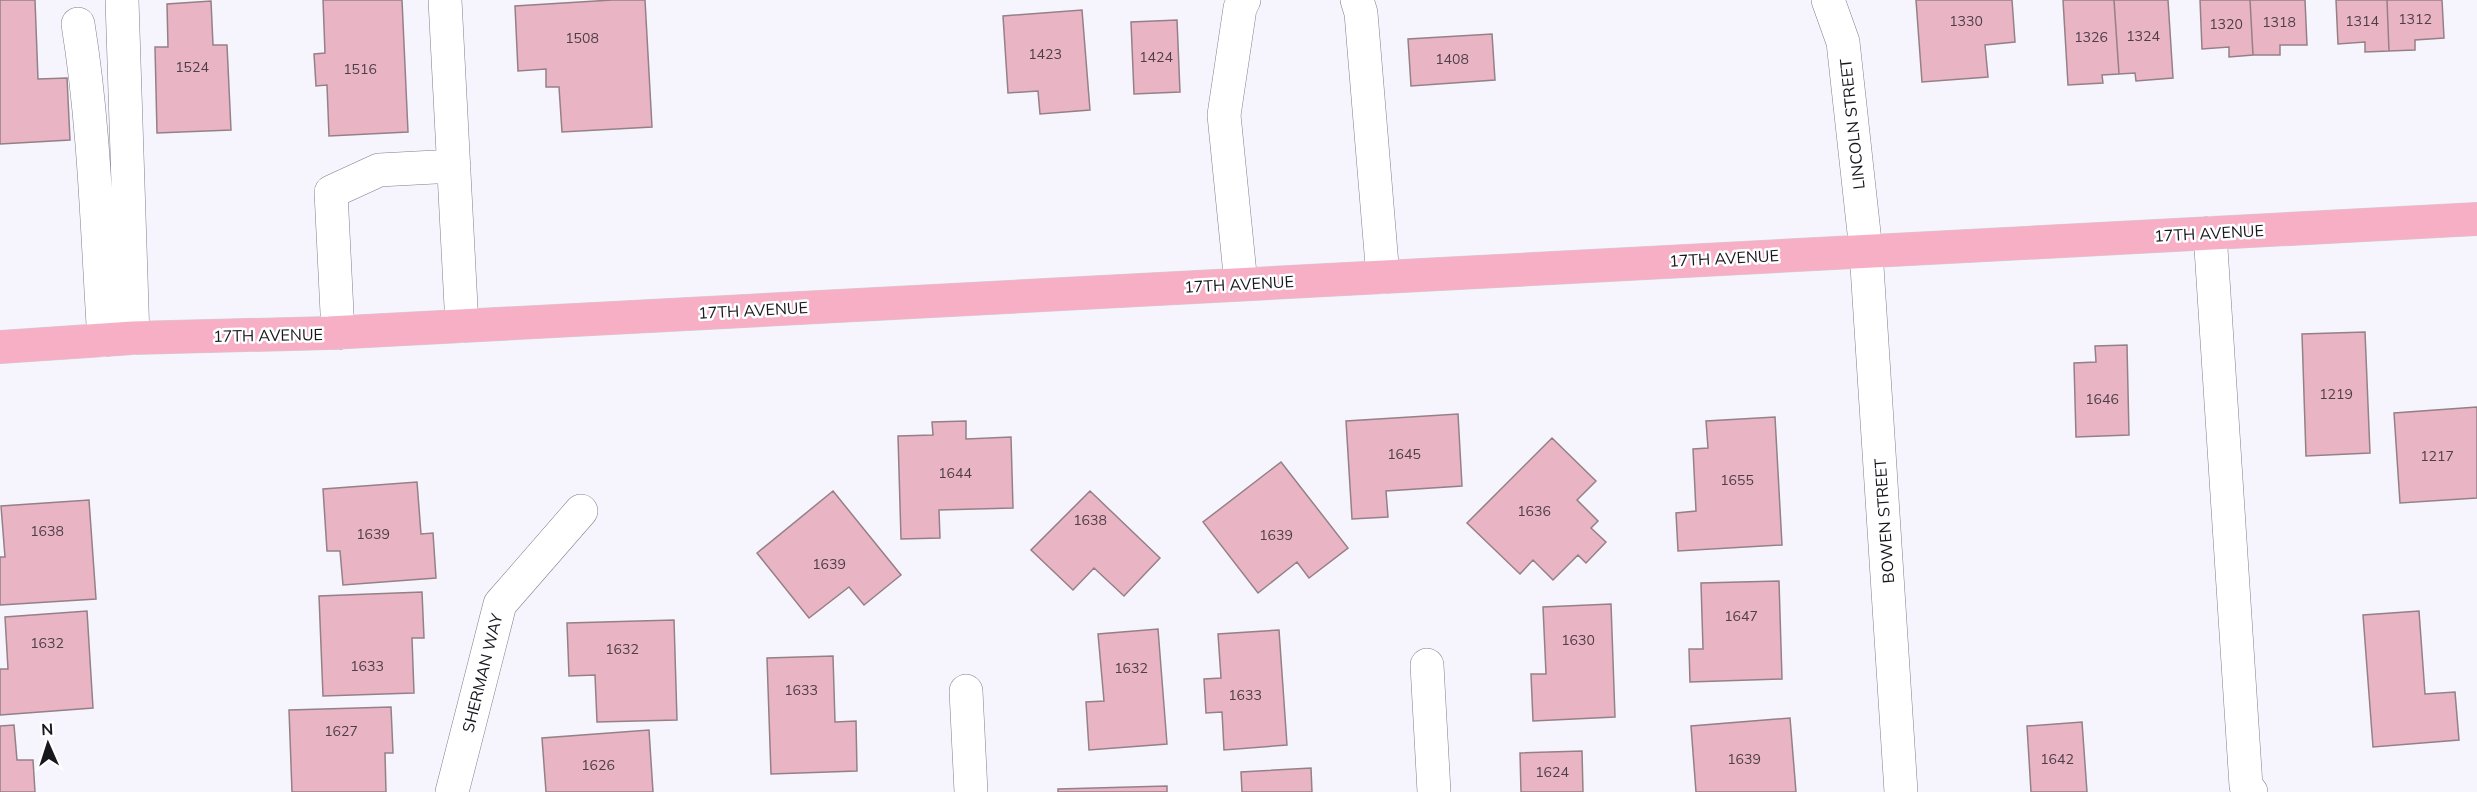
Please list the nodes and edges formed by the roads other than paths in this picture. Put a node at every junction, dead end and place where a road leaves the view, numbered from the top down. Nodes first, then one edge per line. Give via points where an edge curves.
1 (122, 0) edge
2 (446, 0) edge
3 (1244, 0) edge
4 (1357, 0) edge
5 (1828, 0) edge
6 (78, 24) dead end
7 (454, 166) junction
8 (2477, 219) edge
9 (2210, 233) junction
10 (1866, 251) junction
11 (1383, 277) junction
12 (1241, 284) junction
13 (462, 326) junction
14 (338, 333) junction
15 (119, 339) junction
16 (0, 347) edge
17 (582, 511) dead end
18 (1427, 664) dead end
19 (966, 691) dead end
20 (452, 792) edge
21 (971, 792) edge
22 (1434, 792) edge
23 (1901, 792) edge
24 (2251, 792) edge

1 - 15 street
2 - 7 street
3 - 12 street via 1224,115
4 - 11 street
5 - 10 street, LINCOLN STREET via 1843,42
6 - 15 street
7 - 13 street
7 - 14 street via 379,170 331,192
8 - 9 main road, 17TH AVENUE
9 - 10 main road, 17TH AVENUE
9 - 24 street via 2246,786
10 - 11 main road, 17TH AVENUE
10 - 23 street, BOWEN STREET
11 - 12 main road, 17TH AVENUE
12 - 13 main road, 17TH AVENUE
13 - 14 main road, 17TH AVENUE
14 - 15 main road, 17TH AVENUE
15 - 16 main road, 17TH AVENUE
17 - 20 street, SHERMAN WAY via 500,604
18 - 22 street
19 - 21 street

